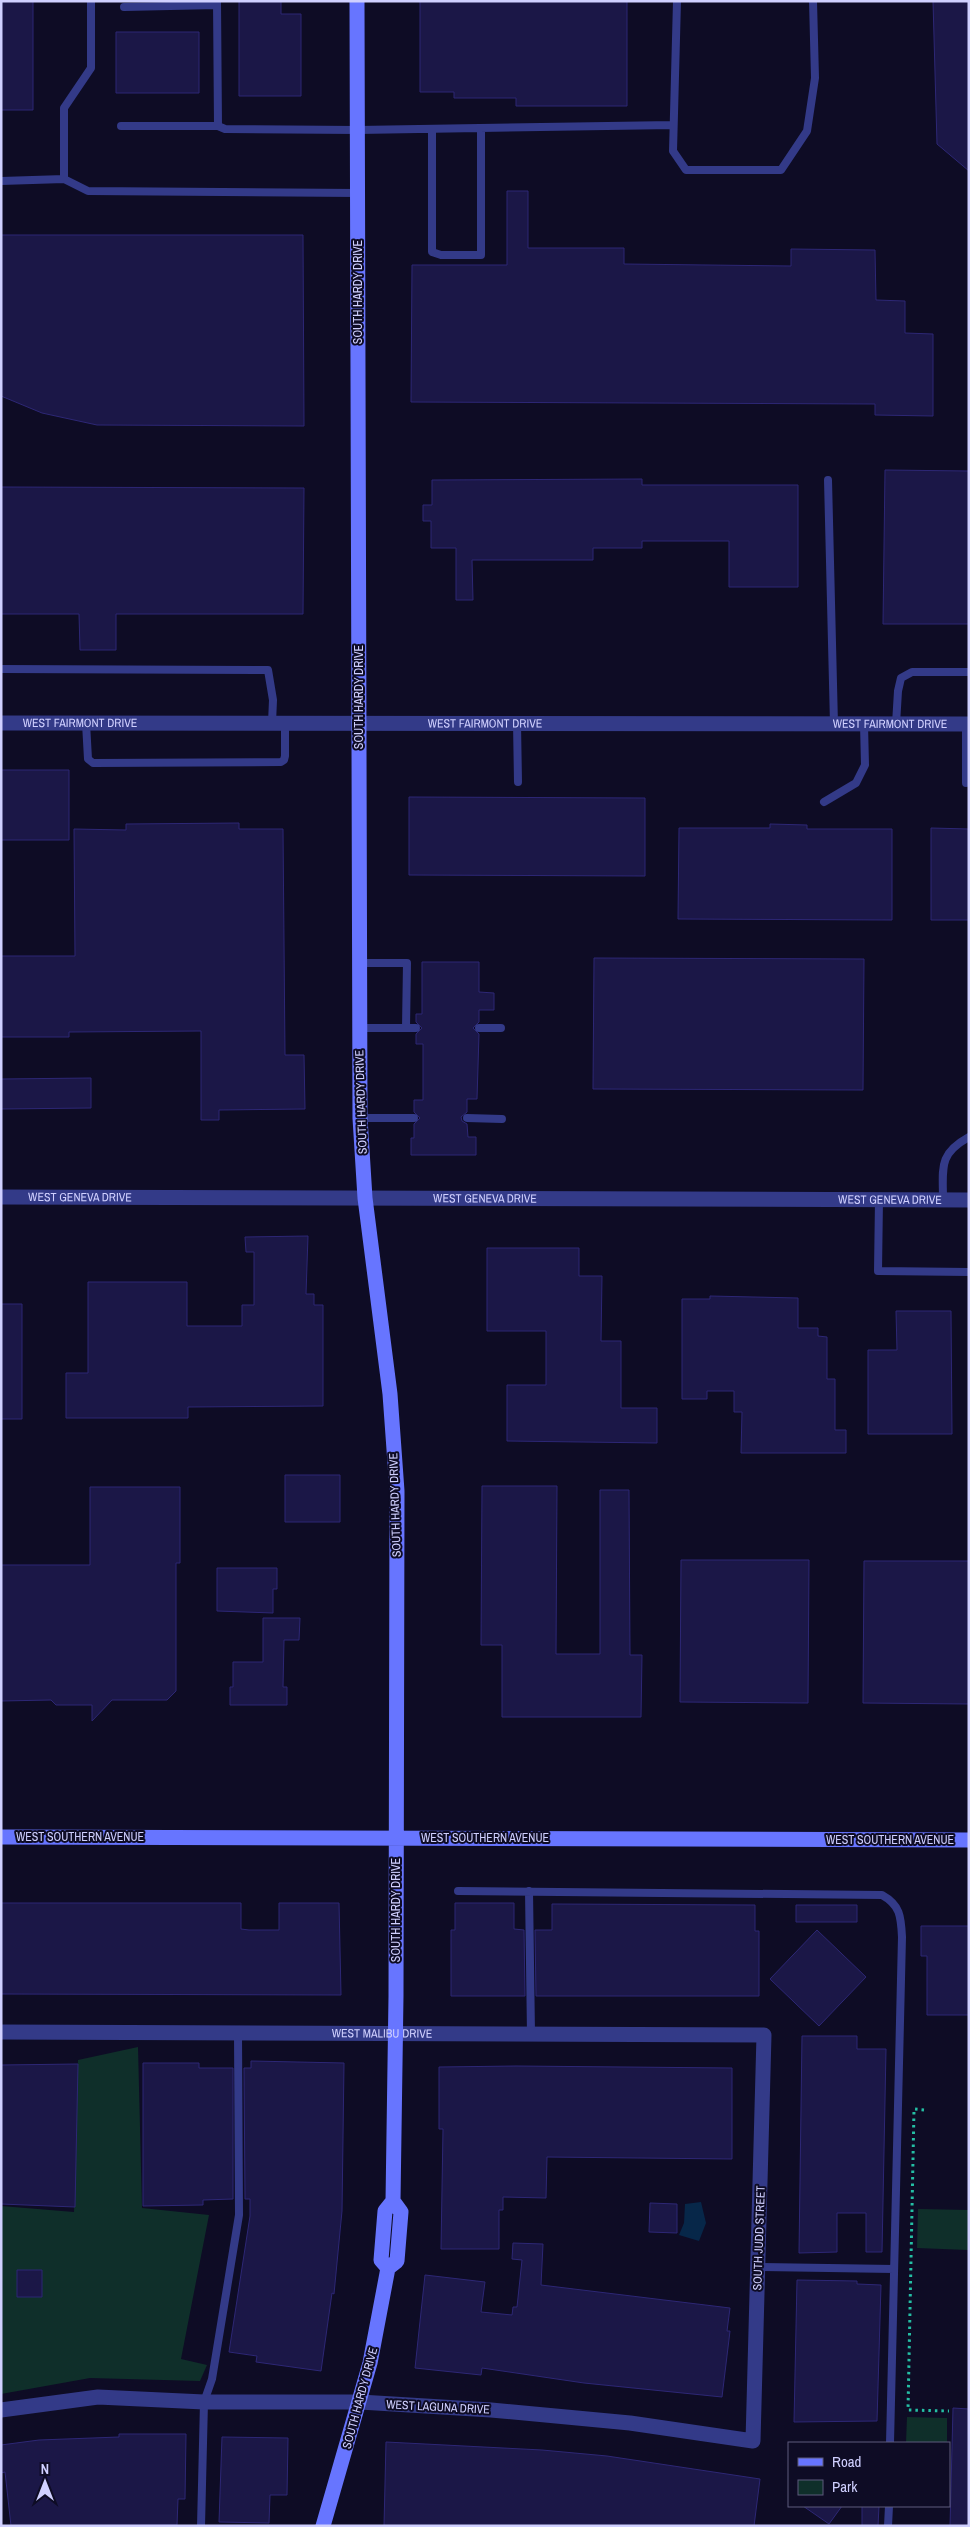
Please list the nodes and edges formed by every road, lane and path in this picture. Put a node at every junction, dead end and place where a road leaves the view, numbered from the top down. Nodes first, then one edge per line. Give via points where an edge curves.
1 (91, 1) edge
2 (357, 1) edge
3 (677, 1) edge
4 (813, 1) edge
5 (217, 3) edge
6 (124, 7) dead end
7 (673, 125) junction
8 (121, 126) dead end
9 (218, 126) junction
10 (481, 128) junction
11 (432, 129) junction
12 (358, 130) junction
13 (64, 179) junction
14 (1, 181) edge
15 (358, 192) junction
16 (828, 480) dead end
17 (1, 670) edge
18 (969, 672) edge
19 (1, 723) edge
20 (86, 723) junction
21 (279, 723) junction
22 (359, 723) junction
23 (517, 723) junction
24 (834, 724) junction
25 (864, 724) junction
26 (896, 724) junction
27 (968, 724) edge
28 (518, 782) dead end
29 (966, 783) dead end
30 (824, 802) dead end
31 (359, 963) junction
32 (359, 1028) junction
33 (406, 1028) junction
34 (416, 1028) dead end
35 (479, 1028) dead end
36 (501, 1028) dead end
37 (360, 1118) junction
38 (414, 1118) dead end
39 (467, 1118) dead end
40 (502, 1119) dead end
41 (969, 1137) edge
42 (1, 1197) edge
43 (365, 1198) junction
44 (879, 1200) junction
45 (943, 1200) junction
46 (969, 1200) edge
47 (969, 1272) edge
48 (1, 1837) edge
49 (396, 1838) junction
50 (969, 1840) edge
51 (458, 1890) dead end
52 (529, 1892) junction
53 (1, 2032) edge
54 (396, 2033) junction
55 (238, 2034) junction
56 (531, 2034) junction
57 (764, 2035) joint
58 (924, 2110) dead end
59 (758, 2267) junction
60 (894, 2269) junction
61 (204, 2402) junction
62 (360, 2402) junction
63 (1, 2410) edge
64 (949, 2411) dead end
65 (753, 2441) joint
66 (890, 2442) edge
67 (888, 2507) edge
68 (201, 2526) edge
69 (323, 2526) edge
70 (888, 2526) edge

1 - 13 lane via 91,68 64,108
2 - 12 street, SOUTH HARDY DRIVE
3 - 7 lane
4 - 7 lane via 815,78 807,131 781,170 686,170 673,152
5 - 6 lane
5 - 9 lane
7 - 10 lane
8 - 9 lane
9 - 12 lane via 225,129
10 - 11 lane
10 - 11 lane via 481,255 432,252
11 - 12 lane
12 - 15 street, SOUTH HARDY DRIVE
13 - 14 lane
13 - 15 lane via 88,191
15 - 22 street, SOUTH HARDY DRIVE
16 - 24 lane
17 - 21 lane via 268,670
18 - 26 lane via 912,672 901,678
19 - 20 street, WEST FAIRMONT DRIVE
20 - 21 street, WEST FAIRMONT DRIVE
20 - 21 lane via 88,759 94,763 280,762 285,756
21 - 22 street, WEST FAIRMONT DRIVE
22 - 23 street, WEST FAIRMONT DRIVE
22 - 31 street, SOUTH HARDY DRIVE
23 - 24 street, WEST FAIRMONT DRIVE
23 - 28 lane
24 - 25 street, WEST FAIRMONT DRIVE
25 - 26 street, WEST FAIRMONT DRIVE
25 - 30 lane via 865,765 856,783
26 - 27 street, WEST FAIRMONT DRIVE
27 - 29 lane
31 - 32 street, SOUTH HARDY DRIVE
31 - 33 lane via 407,963
32 - 33 lane
32 - 37 street, SOUTH HARDY DRIVE
33 - 34 lane
35 - 36 lane
37 - 38 lane
37 - 43 street, SOUTH HARDY DRIVE
39 - 40 lane
41 - 45 lane via 954,1146 944,1158
42 - 43 street, WEST GENEVA DRIVE
43 - 44 street, WEST GENEVA DRIVE
43 - 49 street, SOUTH HARDY DRIVE via 390,1394 397,1491
44 - 45 street, WEST GENEVA DRIVE
44 - 47 lane via 878,1271
45 - 46 street, WEST GENEVA DRIVE
48 - 49 street, WEST SOUTHERN AVENUE
49 - 50 street, WEST SOUTHERN AVENUE
49 - 54 street, SOUTH HARDY DRIVE
51 - 52 lane
52 - 56 lane
52 - 60 lane via 882,1895 893,1902 901,1919 902,1936
53 - 55 street, WEST MALIBU DRIVE
54 - 55 street, WEST MALIBU DRIVE
54 - 56 street, WEST MALIBU DRIVE
54 - 62 street, SOUTH HARDY DRIVE via 393,2201 385,2211 381,2260 388,2268 376,2339
55 - 61 lane via 239,2215 212,2379
56 - 57 street, WEST MALIBU DRIVE
57 - 59 street, SOUTH JUDD STREET
58 - 64 path via 914,2109 908,2410
59 - 60 lane
59 - 65 street, SOUTH JUDD STREET
60 - 66 lane
61 - 62 street, WEST LAGUNA DRIVE
61 - 63 street, WEST LAGUNA DRIVE via 98,2397
61 - 68 lane
62 - 65 street, WEST LAGUNA DRIVE via 630,2423
62 - 69 street, SOUTH HARDY DRIVE
67 - 70 lane

